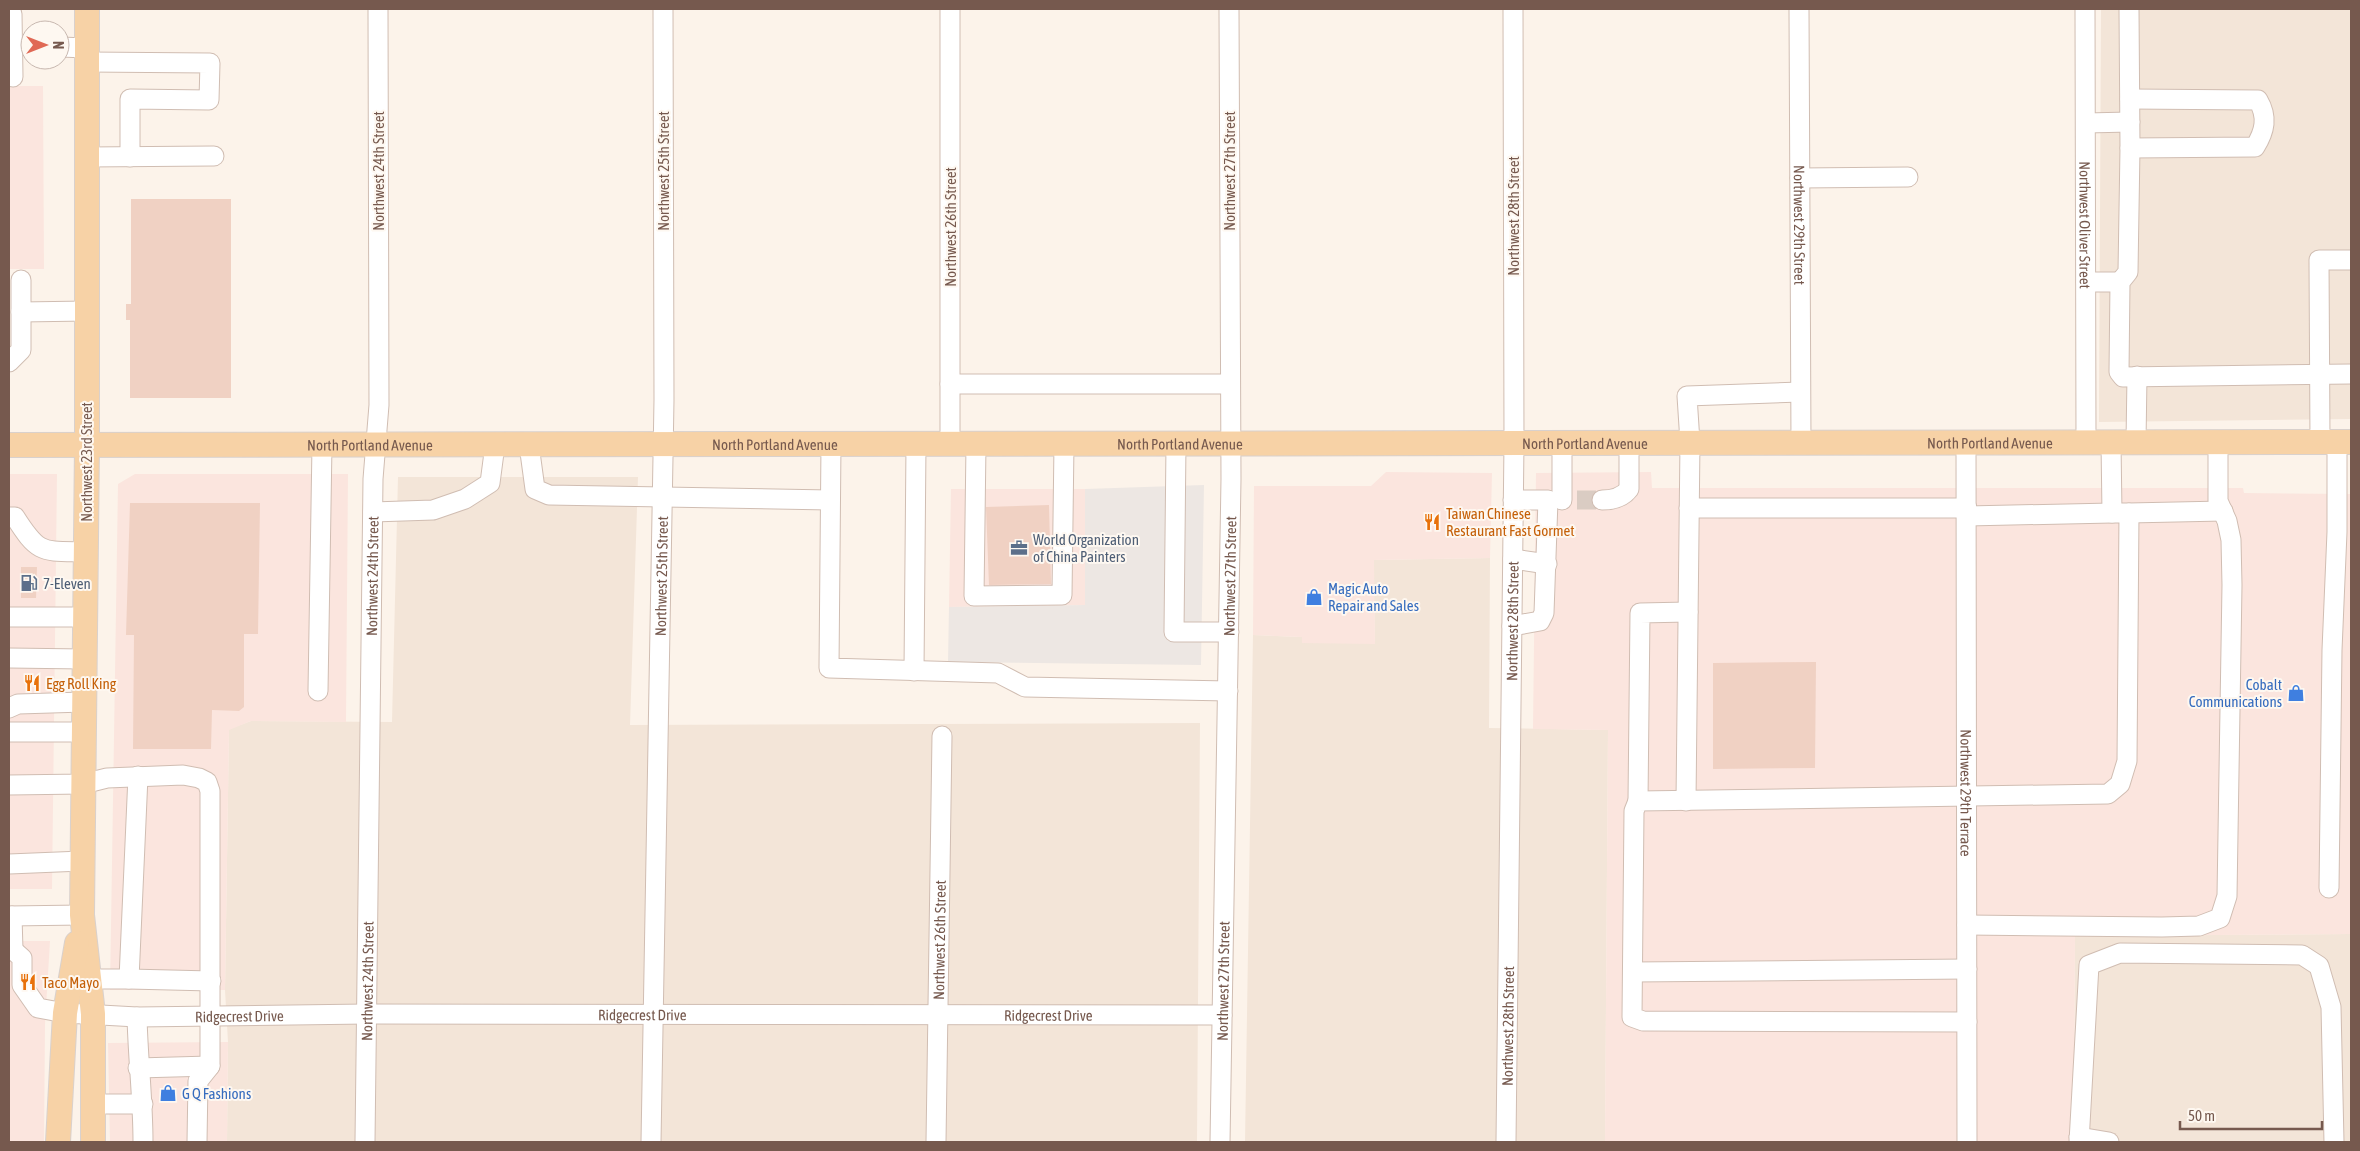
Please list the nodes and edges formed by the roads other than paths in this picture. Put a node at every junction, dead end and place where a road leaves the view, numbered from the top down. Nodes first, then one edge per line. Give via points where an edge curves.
1 (87, 9) edge
2 (378, 9) edge
3 (663, 9) edge
4 (950, 9) edge
5 (1229, 9) edge
6 (1513, 9) edge
7 (1799, 9) edge
8 (2085, 9) edge
9 (2129, 9) edge
10 (12, 14) dead end
11 (20, 43) edge
12 (70, 50) edge
13 (20, 51) edge
14 (87, 55) junction
15 (13, 77) dead end
16 (2130, 99) junction
17 (2130, 122) junction
18 (2086, 123) junction
19 (2130, 148) junction
20 (130, 156) junction
21 (214, 156) dead end
22 (87, 157) junction
23 (1908, 177) dead end
24 (1800, 178) junction
25 (2351, 260) edge
26 (22, 280) dead end
27 (2086, 282) junction
28 (2120, 282) junction
29 (87, 311) junction
30 (22, 312) junction
31 (9, 362) edge
32 (2086, 372) junction
33 (2128, 374) junction
34 (2320, 374) junction
35 (2351, 374) edge
36 (950, 384) junction
37 (1229, 384) junction
38 (1800, 392) junction
39 (1690, 442) junction
40 (1801, 442) junction
41 (2136, 442) junction
42 (2218, 442) junction
43 (2336, 442) edge
44 (1514, 443) junction
45 (1562, 443) junction
46 (1629, 443) junction
47 (1966, 443) junction
48 (2086, 443) junction
49 (2111, 443) junction
50 (87, 444) junction
51 (529, 444) junction
52 (662, 444) junction
53 (831, 444) junction
54 (916, 444) junction
55 (950, 444) junction
56 (976, 444) junction
57 (1064, 444) junction
58 (1176, 444) junction
59 (1230, 444) junction
60 (9, 445) edge
61 (322, 445) junction
62 (376, 445) junction
63 (495, 445) junction
64 (661, 496) junction
65 (830, 500) junction
66 (1513, 500) junction
67 (1562, 500) junction
68 (1602, 500) tunnel mouth
69 (1689, 508) junction
70 (373, 512) junction
71 (1967, 512) junction
72 (2223, 512) junction
73 (2120, 513) junction
74 (9, 517) edge
75 (86, 552) junction
76 (1513, 559) junction
77 (1547, 564) junction
78 (1688, 612) junction
79 (9, 617) edge
80 (85, 617) junction
81 (1512, 626) junction
82 (1229, 632) junction
83 (9, 658) edge
84 (84, 659) junction
85 (914, 671) junction
86 (318, 691) dead end
87 (1228, 691) junction
88 (84, 702) junction
89 (9, 708) edge
90 (9, 732) edge
91 (84, 732) junction
92 (942, 736) dead end
93 (138, 776) junction
94 (83, 784) junction
95 (9, 785) edge
96 (1967, 798) junction
97 (1638, 801) junction
98 (1686, 801) junction
99 (82, 861) junction
100 (9, 864) edge
101 (2329, 888) dead end
102 (82, 915) junction
103 (11, 916) edge
104 (1967, 925) junction
105 (11, 950) edge
106 (1967, 969) junction
107 (1633, 972) junction
108 (89, 979) junction
109 (129, 979) junction
110 (211, 980) junction
111 (65, 1013) junction
112 (93, 1014) junction
113 (367, 1014) junction
114 (653, 1014) junction
115 (938, 1014) junction
116 (1222, 1015) junction
117 (212, 1016) junction
118 (137, 1017) junction
119 (1967, 1022) junction
120 (210, 1066) junction
121 (138, 1068) junction
122 (92, 1104) junction
123 (143, 1104) junction
124 (2079, 1140) edge
125 (58, 1142) edge
126 (93, 1142) edge
127 (143, 1142) edge
128 (197, 1142) edge
129 (365, 1142) edge
130 (651, 1142) edge
131 (936, 1142) edge
132 (1220, 1142) edge
133 (1506, 1142) edge
134 (1967, 1142) edge
135 (2109, 1142) edge
136 (2334, 1142) edge

1 - 14 main road, Northwest 23rd Street
2 - 62 street, Northwest 24th Street via 379,405
3 - 52 street, Northwest 25th Street
4 - 36 street, Northwest 26th Street
5 - 37 street, Northwest 27th Street
6 - 44 street, Northwest 28th Street
7 - 24 street, Northwest 29th Street
8 - 18 street, Northwest Oliver Street
9 - 16 street
10 - 11 street
12 - 14 street
13 - 15 street
14 - 20 street via 210,63 209,100 130,99
14 - 22 main road, Northwest 23rd Street
16 - 17 street
16 - 19 street via 2258,100 2264,109 2264,133 2255,147
17 - 18 street
17 - 19 street
18 - 27 street, Northwest Oliver Street
19 - 28 street via 2128,272
20 - 21 street
20 - 22 street
22 - 29 main road, Northwest 23rd Street
23 - 24 street
24 - 38 street, Northwest 29th Street
25 - 34 street via 2319,260
26 - 30 street
27 - 28 street
27 - 32 street, Northwest Oliver Street
28 - 33 street
29 - 30 street
29 - 50 main road, Northwest 23rd Street
30 - 31 street via 21,350
32 - 33 street
32 - 48 street, Northwest Oliver Street
33 - 34 street
33 - 41 street
34 - 35 street
34 - 43 street
36 - 37 street
36 - 55 street, Northwest 26th Street
37 - 59 street, Northwest 27th Street
38 - 39 street via 1687,396
38 - 40 street, Northwest 29th Street
39 - 40 main road, North Portland Avenue
39 - 46 main road, North Portland Avenue
39 - 69 street
40 - 47 main road, North Portland Avenue
41 - 42 main road, North Portland Avenue
41 - 49 main road, North Portland Avenue
42 - 43 main road, North Portland Avenue
42 - 72 street via 2218,501
43 - 101 street
44 - 45 main road, North Portland Avenue
44 - 59 main road, North Portland Avenue
44 - 66 street, Northwest 28th Street
45 - 46 main road, North Portland Avenue
45 - 67 street
46 - 68 street via 1629,488 1611,500
47 - 48 main road, North Portland Avenue
47 - 71 street, Northwest 29th Terrace
48 - 49 main road, North Portland Avenue
49 - 73 street
50 - 60 main road, North Portland Avenue
50 - 61 main road, North Portland Avenue
50 - 75 main road, Northwest 23rd Street
51 - 52 main road, North Portland Avenue
51 - 63 main road, North Portland Avenue
51 - 64 street via 535,489 549,495
52 - 53 main road, North Portland Avenue
52 - 64 street, Northwest 25th Street
53 - 54 main road, North Portland Avenue
53 - 65 street
54 - 55 main road, North Portland Avenue
54 - 85 street
55 - 56 main road, North Portland Avenue
56 - 57 main road, North Portland Avenue
56 - 57 street via 974,596 1062,595
57 - 58 main road, North Portland Avenue
58 - 59 main road, North Portland Avenue
58 - 82 street via 1174,632
59 - 82 street, Northwest 27th Street
61 - 62 main road, North Portland Avenue
61 - 86 street
62 - 63 main road, North Portland Avenue
62 - 70 street, Northwest 24th Street
63 - 70 street via 490,483 465,499 433,510
64 - 65 street
64 - 114 street, Northwest 25th Street
65 - 85 street via 829,668
66 - 67 street
66 - 76 street, Northwest 28th Street
67 - 77 street
69 - 71 street
69 - 78 street
70 - 113 street, Northwest 24th Street
71 - 73 street
71 - 96 street, Northwest 29th Terrace
72 - 73 street
72 - 104 street via 2231,540 2232,585 2227,896 2220,918 2199,926
73 - 96 street via 2127,761 2120,784 2108,794
74 - 75 street via 14,517 29,540 39,548
75 - 80 main road, Northwest 23rd Street
76 - 77 street
76 - 81 street, Northwest 28th Street
77 - 81 street via 1544,613 1540,621
78 - 97 street via 1640,613
78 - 98 street
79 - 80 street
80 - 84 main road, Northwest 23rd Street
81 - 133 street, Northwest 28th Street
82 - 87 street, Northwest 27th Street
83 - 84 street
84 - 88 main road, Northwest 23rd Street
85 - 87 street via 998,673 1025,687
87 - 116 street, Northwest 27th Street
88 - 89 street via 18,704
88 - 91 main road, Northwest 23rd Street
90 - 91 street
91 - 94 main road, Northwest 23rd Street
92 - 115 street, Northwest 26th Street
93 - 94 street
93 - 109 street
93 - 110 street via 183,775 207,782 210,791
94 - 95 street
94 - 99 main road, Northwest 23rd Street
96 - 98 street
96 - 104 street, Northwest 29th Terrace
97 - 98 street
97 - 107 street via 1634,810
99 - 100 street
99 - 102 main road, Northwest 23rd Street
102 - 103 street
102 - 108 main road, Northwest 23rd Street
102 - 111 main road, Northwest 23rd Street
103 - 105 street
104 - 106 street, Northwest 29th Terrace
105 - 111 street, Ridgecrest Drive via 22,958 22,985 38,1008
106 - 107 street
106 - 119 street, Northwest 29th Terrace
107 - 119 street via 1632,1017 1643,1021
108 - 109 street
108 - 112 main road, Northwest 23rd Street
109 - 110 street
110 - 117 street
111 - 112 street, Ridgecrest Drive
111 - 125 main road, Northwest 23rd Street
112 - 118 street, Ridgecrest Drive
112 - 122 main road, Northwest 23rd Street
113 - 114 street, Ridgecrest Drive
113 - 117 street, Ridgecrest Drive
113 - 129 street, Northwest 24th Street
114 - 115 street, Ridgecrest Drive
114 - 130 street, Northwest 25th Street
115 - 116 street, Ridgecrest Drive
115 - 131 street, Northwest 26th Street
116 - 132 street, Northwest 27th Street
117 - 118 street, Ridgecrest Drive
117 - 120 street
118 - 121 street
119 - 134 street, Northwest 29th Terrace
120 - 121 street
120 - 128 street via 198,1081
121 - 123 street
122 - 123 street
122 - 126 main road, Northwest 23rd Street
123 - 127 street
124 - 135 street
124 - 136 street via 2089,965 2120,953 2302,955 2319,966 2331,1006

